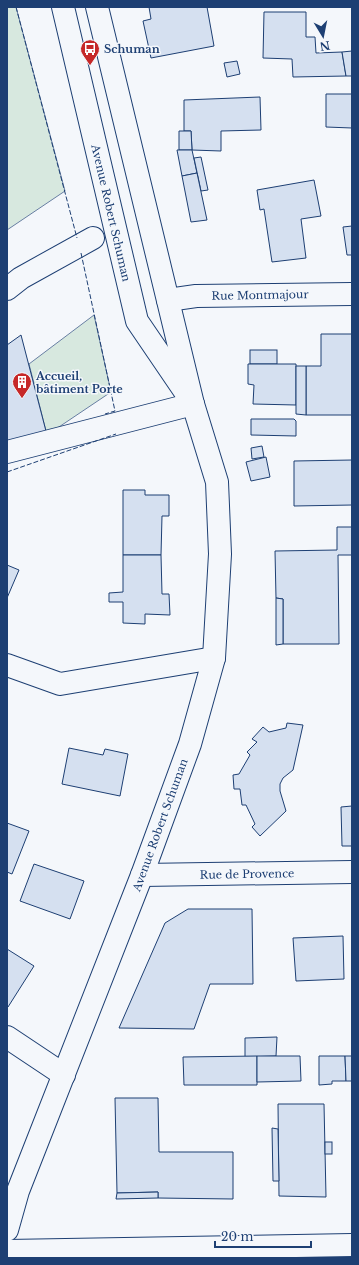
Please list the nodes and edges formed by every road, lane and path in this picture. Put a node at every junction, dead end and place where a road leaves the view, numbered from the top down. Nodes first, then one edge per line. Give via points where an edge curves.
1 (63, 7) edge
2 (97, 7) edge
3 (93, 238) dead end
4 (7, 289) edge
5 (352, 294) edge
6 (168, 300) junction
7 (193, 404) junction
8 (7, 452) edge
9 (214, 658) junction
10 (7, 665) edge
11 (352, 872) edge
12 (142, 875) junction
13 (7, 1037) edge
14 (64, 1075) junction
15 (7, 1230) edge
16 (352, 1245) edge
17 (7, 1251) edge

1 - 7 street, Avenue Robert Schuman via 137,321
2 - 6 street, Avenue Robert Schuman
3 - 4 street via 21,278
5 - 6 street, Rue Montmajour via 196,296
6 - 7 street, Avenue Robert Schuman
7 - 8 street
7 - 9 street, Avenue Robert Schuman via 217,482 220,554
9 - 10 street via 60,684
9 - 12 street, Avenue Robert Schuman via 190,744
11 - 12 street, Rue de Provence
12 - 14 street, Avenue Robert Schuman
13 - 14 street
14 - 15 street, Avenue Robert Schuman via 18,1191
16 - 17 street

